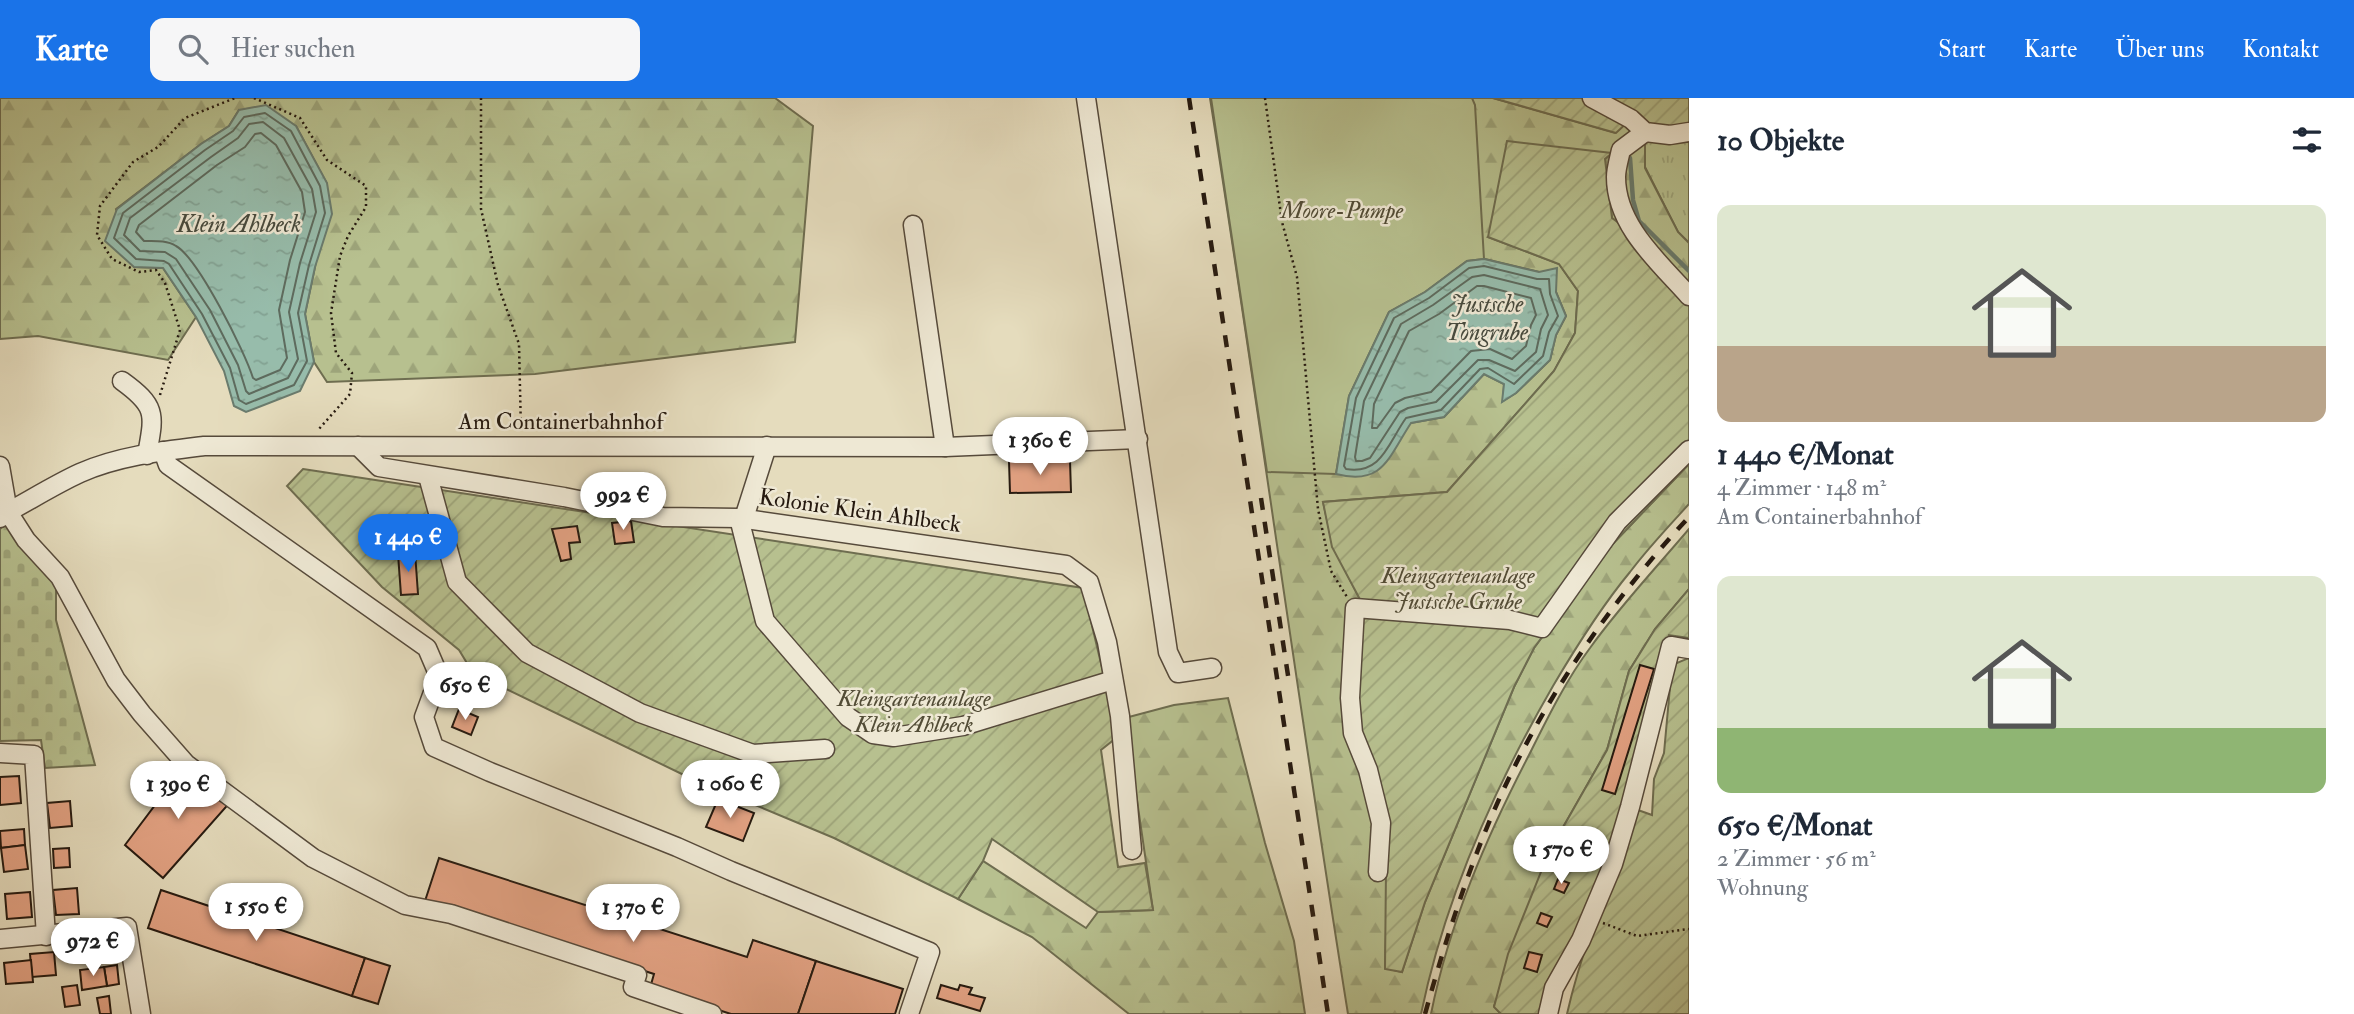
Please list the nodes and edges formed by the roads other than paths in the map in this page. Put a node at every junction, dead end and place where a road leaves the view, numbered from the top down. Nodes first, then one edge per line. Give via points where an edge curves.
1 (1086, 98) edge
2 (1592, 98) edge
3 (1645, 132) junction
4 (1689, 132) edge
5 (913, 225) dead end
6 (1689, 296) edge
7 (122, 381) dead end
8 (1138, 439) junction
9 (358, 446) junction
10 (766, 446) junction
11 (946, 447) junction
12 (1689, 450) edge
13 (155, 453) junction
14 (0, 466) edge
15 (428, 477) junction
16 (4, 515) edge
17 (741, 518) junction
18 (1689, 649) edge
19 (1212, 668) dead end
20 (1113, 680) junction
21 (825, 749) dead end
22 (0, 752) edge
23 (1132, 850) dead end
24 (1378, 872) dead end
25 (46, 936) junction
26 (0, 939) edge
27 (141, 1014) edge
28 (712, 1014) edge
29 (909, 1014) edge
30 (1548, 1014) edge

1 - 8 street
2 - 3 street
3 - 4 street
3 - 6 street via 1621,150 1616,176 1619,201 1633,232
5 - 11 street
7 - 13 street via 142,396 153,416
8 - 11 street, Am Containerbahnhof
8 - 19 street via 1168,652 1178,673
9 - 10 street, Am Containerbahnhof
9 - 13 street, Am Containerbahnhof via 204,446
9 - 15 street, Kolonie Klein Ahlbeck via 379,467
10 - 11 street, Am Containerbahnhof
10 - 17 street
12 - 24 street via 1617,522 1542,628 1510,620 1355,608 1350,698 1353,733 1381,823
13 - 16 street, Am Containerbahnhof via 80,472
13 - 29 street via 427,649 439,676 424,717 434,747 930,952
14 - 16 street
15 - 17 street, Kolonie Klein Ahlbeck via 663,517
15 - 21 street via 457,582 527,653 640,713 753,754
16 - 28 street via 60,577 116,680 186,764 313,859 405,905 451,914 637,975 634,988
17 - 20 street, Kolonie Klein Ahlbeck via 1066,565 1089,582
17 - 20 street via 765,621 848,717 873,734 894,737 963,726
18 - 30 street via 1671,646 1613,864 1581,940 1554,988
20 - 23 street, Kolonie Klein Ahlbeck
22 - 25 street via 34,755
25 - 26 street
25 - 27 street via 127,927

